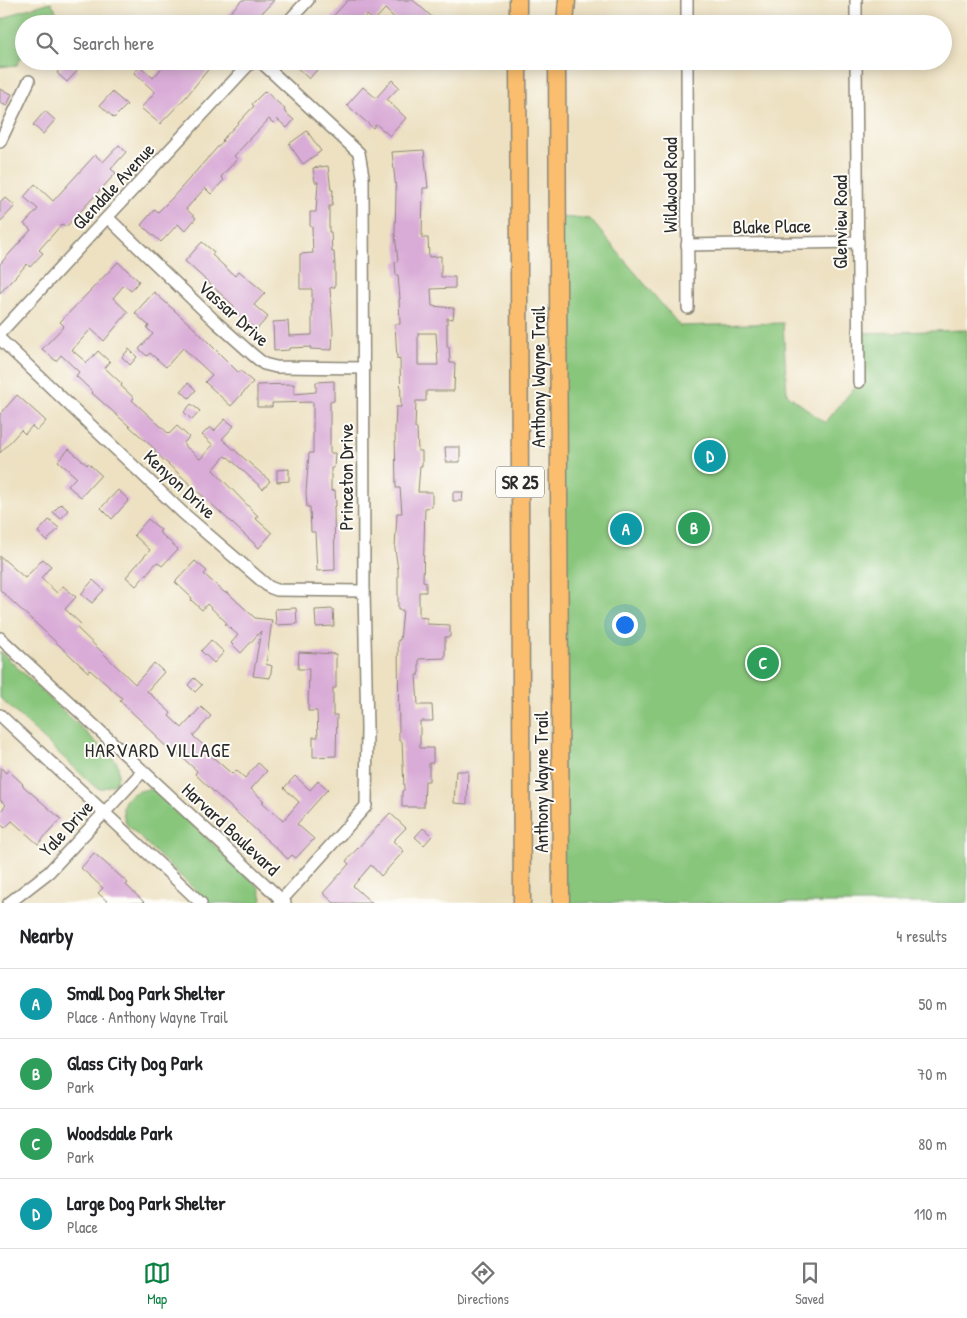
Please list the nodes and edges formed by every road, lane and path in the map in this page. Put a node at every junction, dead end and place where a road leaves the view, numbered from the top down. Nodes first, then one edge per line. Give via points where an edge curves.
1 (308, 0) edge
2 (518, 0) edge
3 (687, 0) edge
4 (856, 0) edge
5 (559, 1) edge
6 (294, 15) edge
7 (518, 15) edge
8 (557, 15) edge
9 (563, 15) edge
10 (687, 15) edge
11 (856, 15) edge
12 (244, 70) edge
13 (270, 70) edge
14 (518, 70) edge
15 (556, 70) edge
16 (560, 70) edge
17 (687, 70) edge
18 (856, 70) edge
19 (29, 82) dead end
20 (557, 117) junction
21 (0, 142) edge
22 (108, 218) junction
23 (858, 242) junction
24 (687, 245) junction
25 (688, 308) dead end
26 (0, 333) edge
27 (0, 339) edge
28 (364, 368) junction
29 (859, 382) dead end
30 (364, 591) junction
31 (0, 638) edge
32 (0, 715) edge
33 (143, 771) junction
34 (104, 813) junction
35 (282, 902) edge
36 (10, 903) edge
37 (201, 903) edge
38 (522, 903) edge
39 (562, 903) edge

1 - 6 street
2 - 7 highway
3 - 10 street
4 - 11 street
5 - 8 highway
5 - 9 highway
12 - 22 street, Glendale Avenue
13 - 28 street, Princeton Drive via 361,156
14 - 38 highway, Anthony Wayne Trail / SR 25
15 - 20 highway, Anthony Wayne Trail / SR 25
16 - 20 highway
17 - 24 street, Wildwood Road
18 - 23 street, Glenview Road
19 - 21 street
20 - 39 highway, Anthony Wayne Trail / SR 25
22 - 26 street, Glendale Avenue
22 - 28 street, Vassar Drive via 264,364 276,367
23 - 24 street, Blake Place
23 - 29 street, Glenview Road
24 - 25 street, Wildwood Road
27 - 30 street, Kenyon Drive via 183,513 269,587 277,590
28 - 30 street, Princeton Drive
30 - 35 street, Princeton Drive via 366,806
31 - 33 street, Harvard Boulevard
32 - 34 street
33 - 34 street, Yale Drive
33 - 35 street, Harvard Boulevard
34 - 36 street, Yale Drive via 50,872
34 - 37 street

